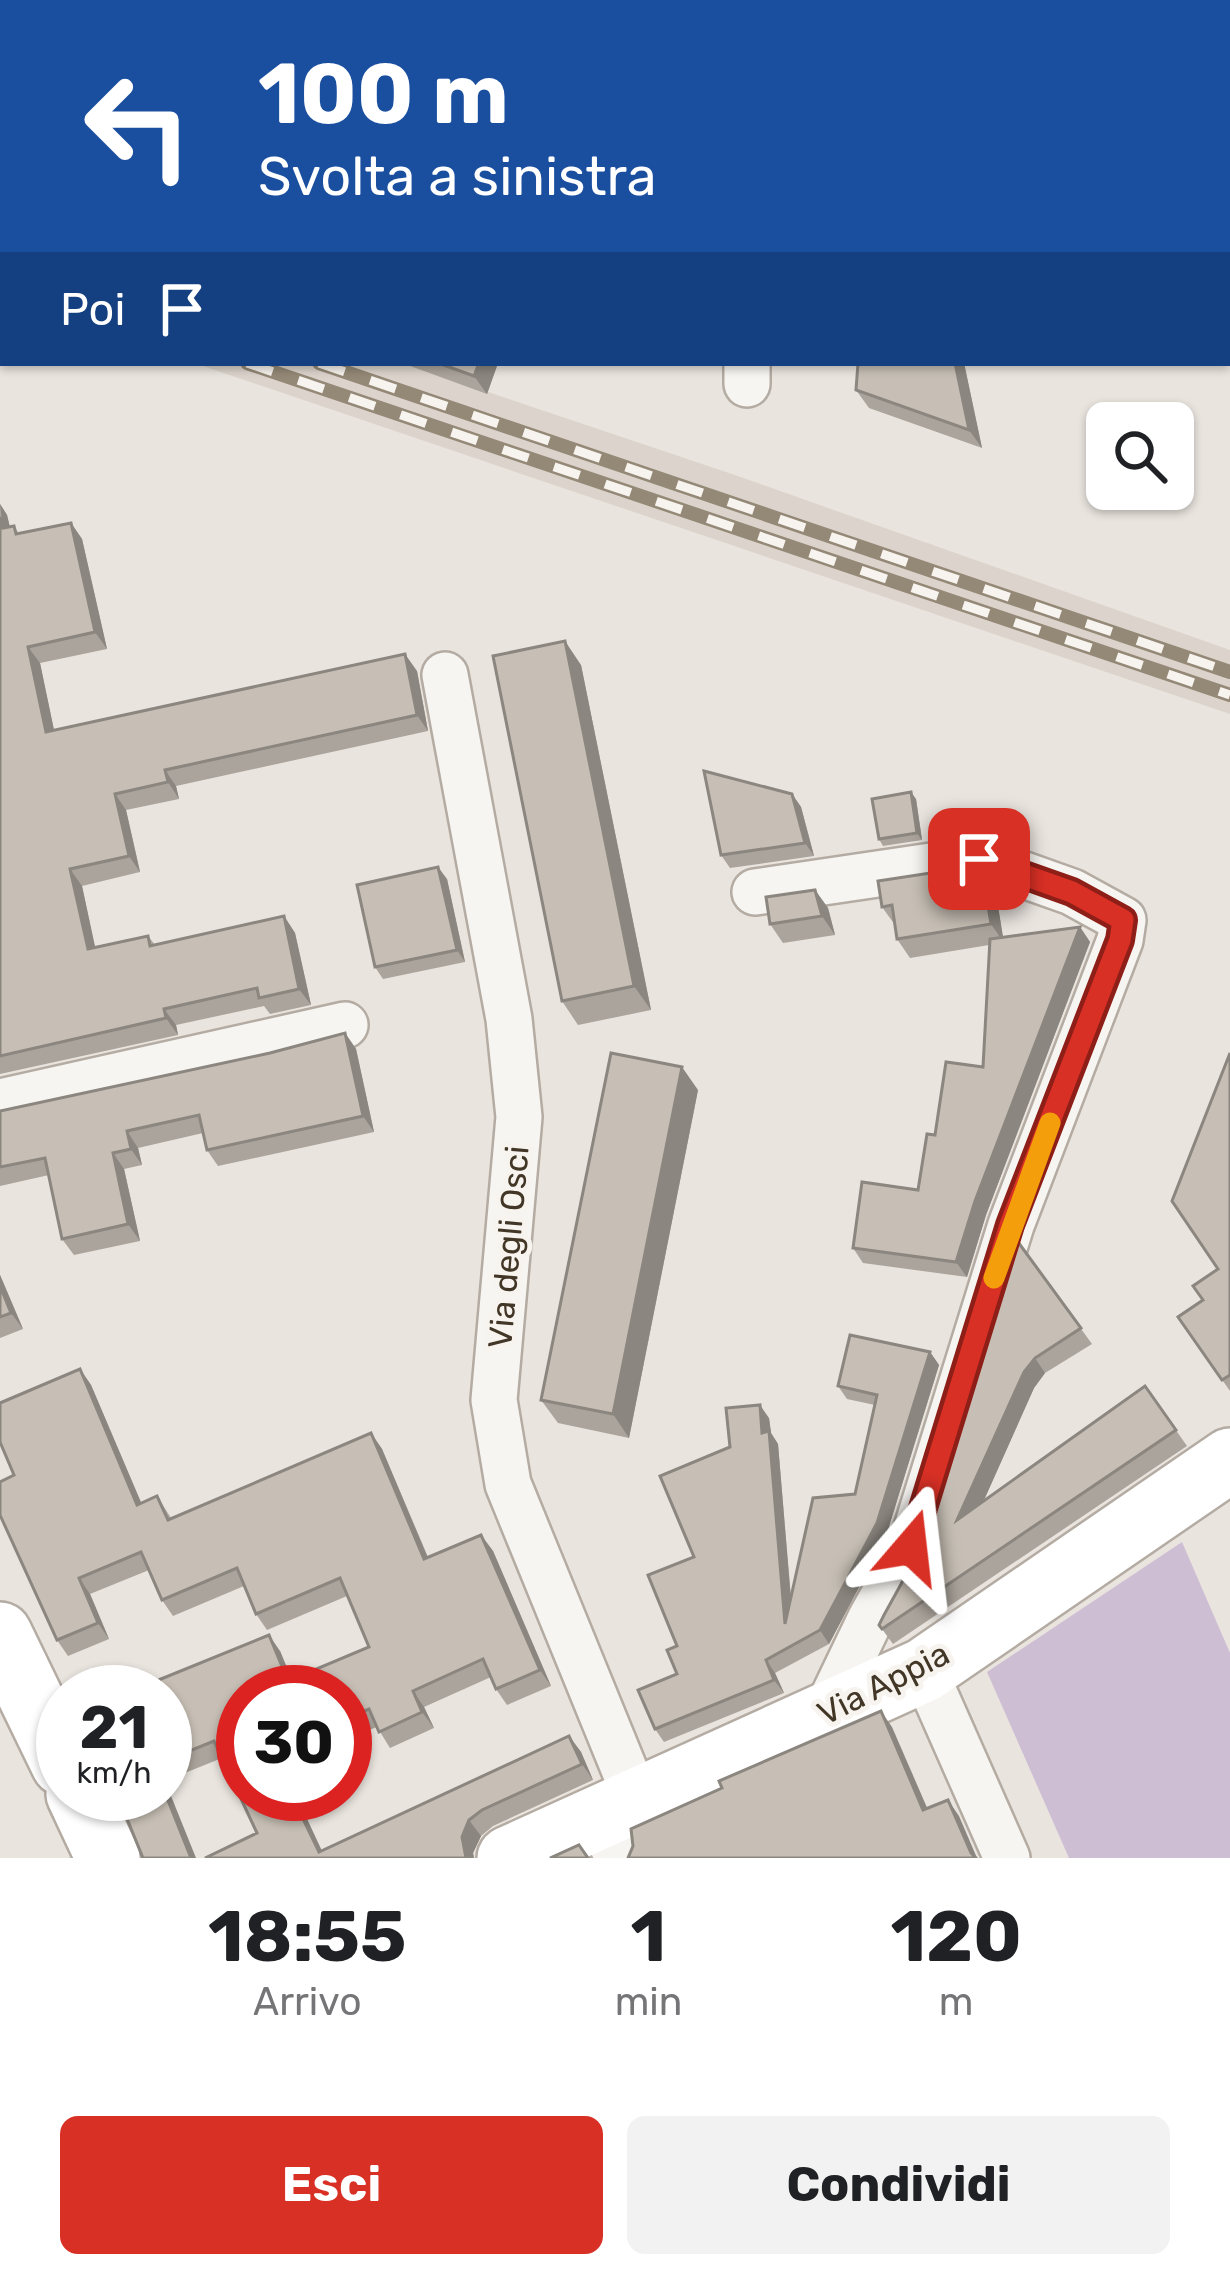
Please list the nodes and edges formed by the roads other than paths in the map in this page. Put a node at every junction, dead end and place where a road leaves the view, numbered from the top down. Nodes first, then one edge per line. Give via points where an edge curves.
1 (445, 675) dead end
2 (755, 892) dead end
3 (345, 1025) dead end
4 (0, 1102) edge
5 (1230, 1460) edge
6 (0, 1634) edge
7 (924, 1670) junction
8 (36, 1708) edge
9 (825, 1714) junction
10 (91, 1821) edge
11 (618, 1824) edge
12 (109, 1858) edge
13 (509, 1858) edge
14 (1007, 1858) edge

1 - 11 street, Via degli Osci via 509,1019 519,1117 494,1400 508,1484
2 - 9 street via 979,859 1123,920 1010,1225 911,1547
3 - 4 street
5 - 7 street, Via Appia
6 - 8 street
7 - 9 street, Via Appia
7 - 14 street
9 - 11 street, Via Appia
10 - 12 street
11 - 13 street, Via Appia

